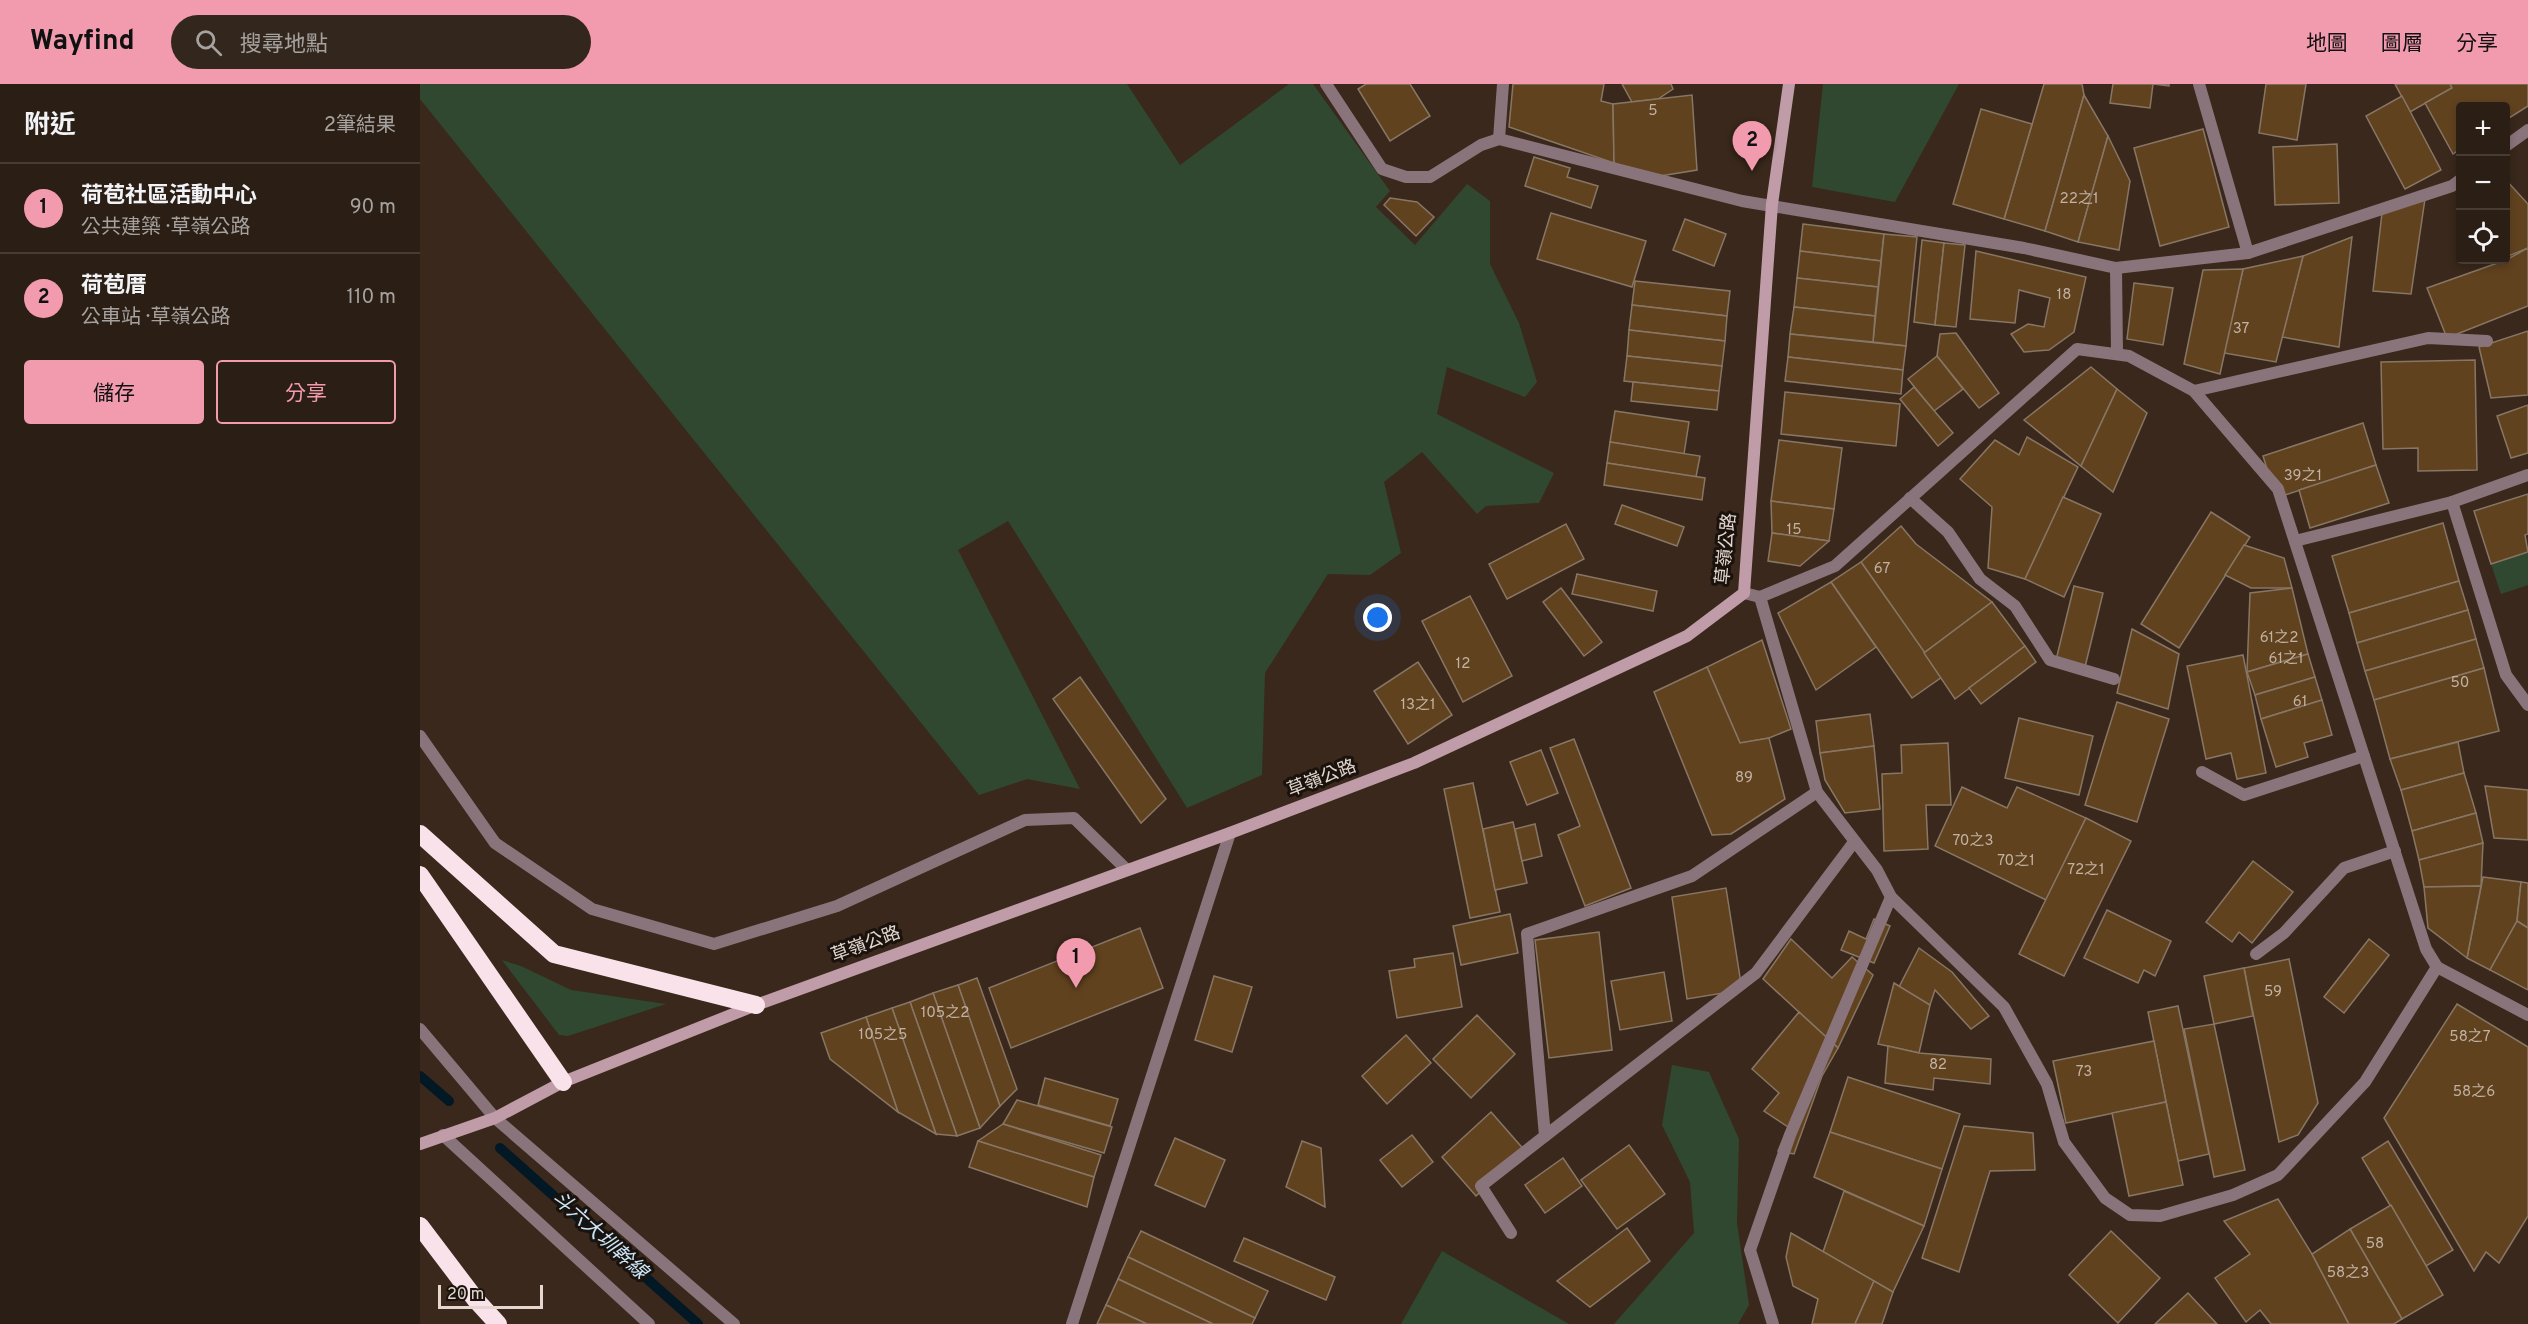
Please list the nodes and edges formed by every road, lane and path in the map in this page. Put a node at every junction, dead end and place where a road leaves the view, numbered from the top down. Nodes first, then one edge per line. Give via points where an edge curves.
1 (1326, 84) edge
2 (1503, 84) edge
3 (1789, 84) edge
4 (2199, 84) edge
5 (2528, 130) edge
6 (1499, 139) junction
7 (2510, 143) edge
8 (2456, 183) edge
9 (1772, 204) junction
10 (2248, 253) junction
11 (2116, 268) junction
12 (2487, 341) dead end
13 (2117, 354) junction
14 (2194, 391) junction
15 (2528, 475) edge
16 (1910, 498) junction
17 (2452, 502) junction
18 (2295, 541) junction
19 (1743, 592) junction
20 (1760, 597) junction
21 (2114, 679) dead end
22 (2528, 705) edge
23 (420, 736) edge
24 (2364, 756) junction
25 (2202, 772) dead end
26 (1817, 792) junction
27 (1230, 833) junction
28 (420, 834) edge
29 (1854, 842) junction
30 (2395, 851) junction
31 (1127, 870) junction
32 (420, 875) edge
33 (1891, 897) junction
34 (2256, 954) dead end
35 (2437, 967) junction
36 (756, 1005) junction
37 (2528, 1015) edge
38 (420, 1029) edge
39 (563, 1082) junction
40 (495, 1118) junction
41 (443, 1135) junction
42 (1545, 1136) junction
43 (420, 1144) edge
44 (420, 1226) edge
45 (1511, 1233) dead end
46 (498, 1324) edge
47 (649, 1324) edge
48 (734, 1324) edge
49 (1072, 1324) edge
50 (1773, 1324) edge

1 - 6 street via 1382,169 1406,177 1430,177 1480,145
2 - 6 street
3 - 9 main road, 草嶺公路
4 - 10 street
5 - 7 street
6 - 9 street via 1742,201
8 - 10 street
9 - 11 street
9 - 19 main road, 草嶺公路
10 - 11 street
11 - 13 street
12 - 14 street via 2428,338
13 - 14 street via 2129,356
13 - 16 street via 2077,349
14 - 18 street via 2278,489
15 - 17 street
16 - 20 street via 1835,566
16 - 21 street via 1948,532 1980,579 2015,606 2050,660
17 - 18 street
17 - 22 street via 2506,675
18 - 24 street
19 - 20 street
19 - 27 main road, 草嶺公路 via 1687,636 1597,679 1414,763
20 - 26 street
23 - 31 street via 495,843 592,909 714,944 837,906 1025,820 1074,818
24 - 25 street via 2244,795
24 - 30 street
26 - 29 street
26 - 42 street via 1692,876 1527,934
27 - 31 main road, 草嶺公路
27 - 49 street
28 - 36 highway via 554,954
29 - 33 street via 1877,870
29 - 42 street via 1756,974
30 - 34 street via 2344,868 2284,933
30 - 35 street via 2426,949
31 - 36 main road, 草嶺公路
32 - 39 highway
33 - 35 street via 2004,1006 2047,1084 2064,1142 2105,1198 2130,1215 2160,1216 2233,1195 2278,1175 2366,1082
33 - 50 street via 1790,1135 1750,1250
35 - 37 street
36 - 39 main road, 草嶺公路
38 - 40 street
39 - 40 main road, 草嶺公路
40 - 41 main road, 草嶺公路
40 - 48 street
41 - 43 main road, 草嶺公路
41 - 47 street
42 - 45 street via 1481,1186
44 - 46 highway

